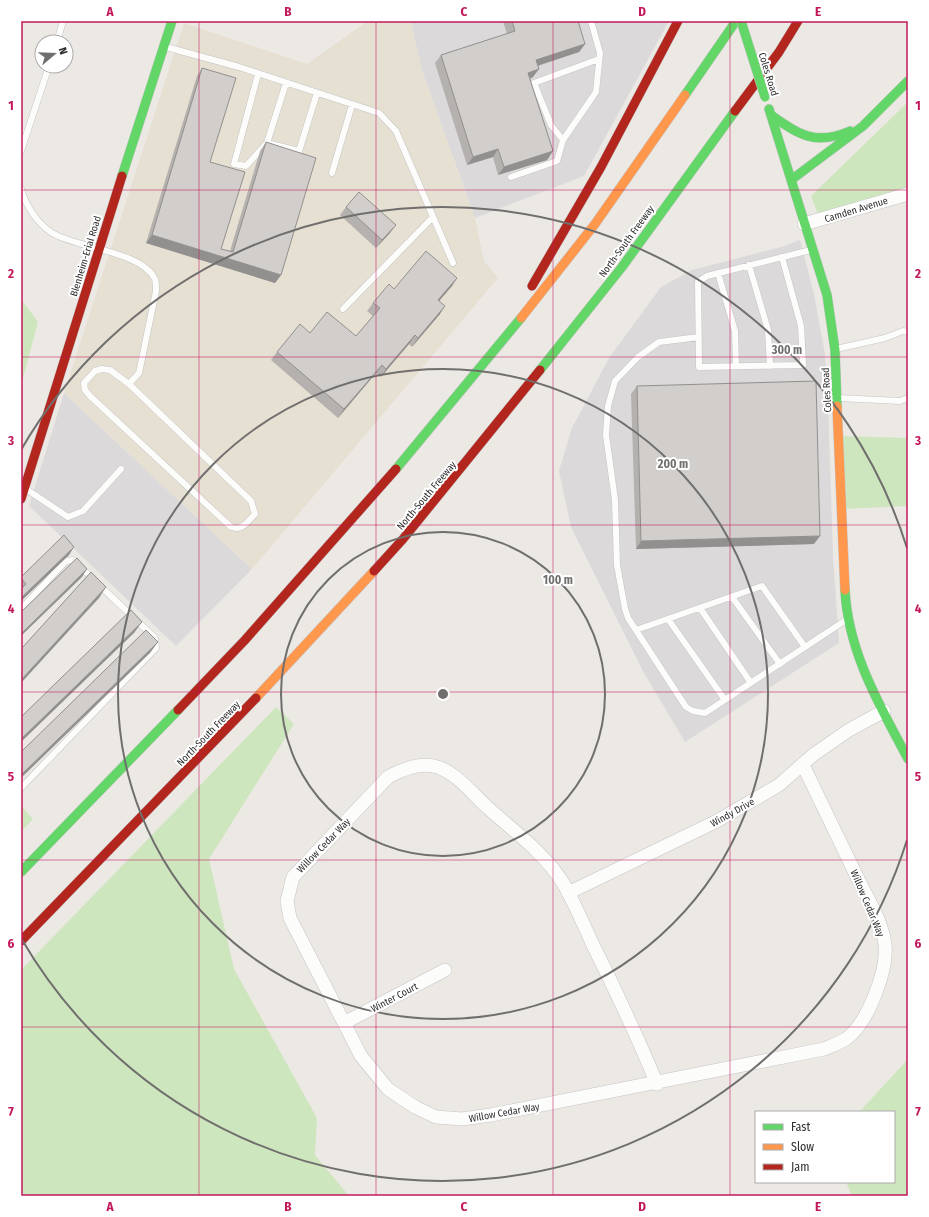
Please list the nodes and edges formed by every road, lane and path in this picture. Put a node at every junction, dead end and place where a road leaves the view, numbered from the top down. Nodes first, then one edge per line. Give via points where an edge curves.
1 (64, 21) edge
2 (172, 21) edge
3 (592, 21) edge
4 (678, 21) edge
5 (736, 21) edge
6 (741, 21) edge
7 (802, 21) edge
8 (796, 25) edge
9 (60, 34) edge
10 (164, 46) junction
11 (599, 59) junction
12 (46, 74) edge
13 (258, 74) junction
14 (908, 81) edge
15 (286, 83) junction
16 (317, 93) junction
17 (352, 105) junction
18 (771, 115) junction
19 (863, 126) junction
20 (563, 140) junction
21 (267, 143) junction
22 (21, 151) edge
23 (332, 173) dead end
24 (511, 177) dead end
25 (791, 180) junction
26 (21, 189) edge
27 (908, 194) edge
28 (433, 217) junction
29 (804, 224) junction
30 (99, 248) junction
31 (812, 249) junction
32 (782, 257) junction
33 (453, 263) dead end
34 (749, 265) junction
35 (718, 273) junction
36 (343, 309) dead end
37 (908, 332) edge
38 (699, 337) junction
39 (835, 350) junction
40 (495, 351) junction
41 (736, 366) junction
42 (770, 366) junction
43 (129, 384) junction
44 (837, 398) junction
45 (908, 398) edge
46 (121, 469) dead end
47 (25, 488) junction
48 (21, 499) edge
49 (732, 596) junction
50 (700, 608) junction
51 (21, 609) edge
52 (848, 618) junction
53 (668, 619) junction
54 (636, 630) junction
55 (805, 647) junction
56 (780, 664) junction
57 (751, 683) junction
58 (725, 700) junction
59 (884, 711) junction
60 (908, 759) edge
61 (803, 765) junction
62 (21, 788) edge
63 (21, 872) edge
64 (568, 893) junction
65 (21, 943) edge
66 (445, 970) dead end
67 (344, 1023) junction
68 (657, 1084) junction

1 - 9 lane
2 - 10 main road, Blenheim-Erial Road
3 - 11 lane via 600,53
4 - 40 main road via 601,167
5 - 40 main road via 595,224
6 - 18 main road, Coles Road, bridge
7 - 8 main road, North-South Freeway
8 - 65 main road, North-South Freeway via 622,267 487,438 403,539 238,718
10 - 13 lane
10 - 30 main road, Blenheim-Erial Road
11 - 20 lane via 596,92
11 - 20 lane via 534,83 551,125
12 - 22 lane
13 - 15 lane
13 - 21 lane via 234,164 246,166
14 - 19 main road
15 - 16 lane
15 - 21 lane
16 - 17 lane
16 - 21 lane via 299,151
17 - 23 lane
17 - 28 lane via 379,113 396,131
18 - 19 main road via 795,132 812,137 832,138
18 - 25 main road, Coles Road
19 - 25 main road
20 - 24 lane via 557,161
25 - 29 main road, Coles Road
26 - 30 lane via 32,212 42,225 53,233
27 - 29 street, Camden Avenue
28 - 33 lane
28 - 36 lane
29 - 31 main road, Coles Road
30 - 43 lane via 142,266 154,279 156,291 139,373
30 - 47 main road, Blenheim-Erial Road
31 - 32 lane
31 - 39 main road, Coles Road via 827,295
32 - 34 lane
32 - 42 lane via 801,326 803,365
34 - 35 lane
34 - 42 lane via 768,330
35 - 38 lane via 698,282
35 - 41 lane via 734,331
37 - 39 lane via 903,331
38 - 41 lane via 700,367
38 - 54 lane via 659,342 638,357 615,381 608,406 606,435 616,500 617,565 625,609
39 - 44 main road, Coles Road
40 - 63 main road via 376,494 245,640
41 - 42 lane
43 - 43 lane via 110,370 102,368 95,371 84,383 85,390 90,396 231,527 243,527 255,514 251,501
44 - 45 lane via 900,401
44 - 52 main road, Coles Road
46 - 47 lane via 83,511 68,517
47 - 48 main road, Blenheim-Erial Road
49 - 50 lane
49 - 55 lane via 762,586
49 - 56 lane
50 - 53 lane
50 - 57 lane
51 - 62 lane via 66,561 73,560 155,638 156,648
52 - 55 lane
52 - 59 main road, Coles Road via 861,666
53 - 54 lane
53 - 58 lane
54 - 58 lane via 686,706 693,711 705,713
55 - 56 lane
56 - 57 lane
57 - 58 lane
59 - 60 main road, Coles Road
59 - 61 street, Windy Drive via 849,730
61 - 64 street, Windy Drive via 779,785 717,821
61 - 68 street, Willow Cedar Way via 875,915 885,942 886,960 877,992 858,1026 846,1038 824,1049
64 - 67 street, Willow Cedar Way via 547,863 525,840 462,782 444,769 430,765 413,766 388,777 293,877 287,901 290,918
64 - 68 street, Willow Cedar Way via 630,1019
66 - 67 street, Winter Court
67 - 68 street, Willow Cedar Way via 361,1056 388,1089 436,1117 462,1119 484,1116

